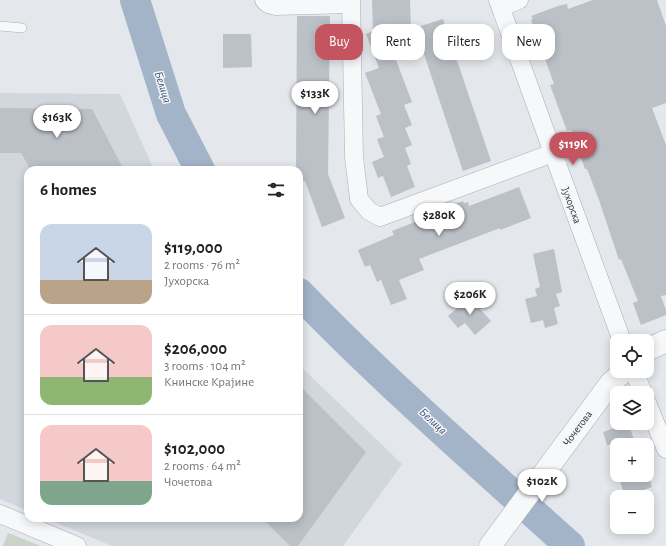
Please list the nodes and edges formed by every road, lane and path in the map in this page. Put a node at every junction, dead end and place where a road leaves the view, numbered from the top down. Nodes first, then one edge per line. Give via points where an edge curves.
1 (264, 0) edge
2 (519, 0) edge
3 (351, 2) edge
4 (500, 3) edge
5 (0, 26) edge
6 (22, 28) dead end
7 (553, 153) junction
8 (619, 334) edge
9 (666, 341) edge
10 (654, 347) edge
11 (616, 378) edge
12 (654, 420) edge
13 (666, 449) edge
14 (0, 514) edge
15 (496, 538) edge
16 (77, 546) edge

1 - 3 street via 276,6
2 - 4 street
3 - 7 street via 354,157 359,199 369,210 380,217
4 - 7 street, Јухорска
5 - 6 lane
7 - 8 street, Јухорска
9 - 10 street
11 - 15 street, Чочетова via 555,456
12 - 13 street
14 - 16 street

